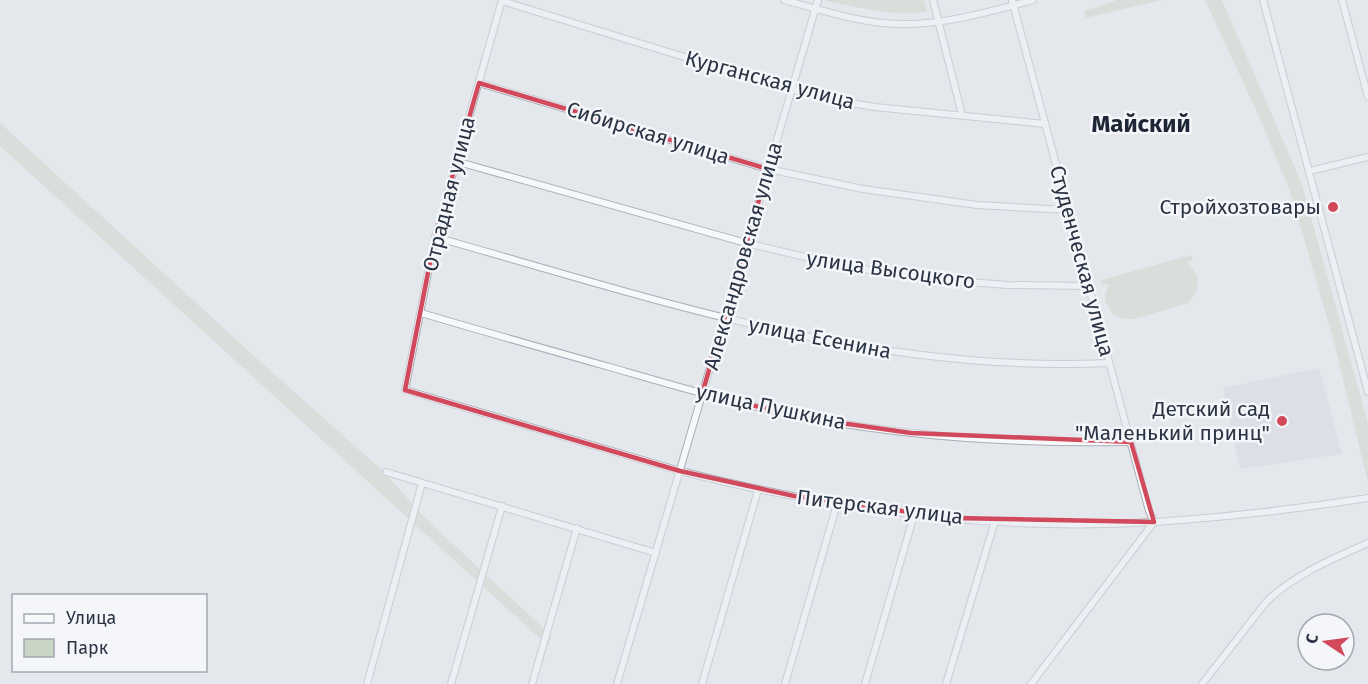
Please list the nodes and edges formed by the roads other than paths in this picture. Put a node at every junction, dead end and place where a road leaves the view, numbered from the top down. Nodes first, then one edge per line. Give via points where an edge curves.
1 (784, 0) edge
2 (818, 0) edge
3 (933, 0) edge
4 (1033, 0) edge
5 (1263, 0) edge
6 (1342, 0) edge
7 (502, 1) edge
8 (1012, 3) edge
9 (815, 9) junction
10 (938, 21) junction
11 (479, 83) junction
12 (791, 90) junction
13 (1368, 97) edge
14 (962, 115) junction
15 (1045, 123) junction
16 (1368, 157) edge
17 (455, 161) junction
18 (768, 169) junction
19 (1310, 171) junction
20 (1068, 210) junction
21 (435, 237) junction
22 (747, 243) junction
23 (1089, 286) junction
24 (421, 314) junction
25 (724, 319) junction
26 (1109, 363) junction
27 (405, 390) joint
28 (1368, 392) edge
29 (702, 394) junction
30 (1131, 442) junction
31 (680, 471) junction
32 (386, 472) dead end
33 (422, 483) junction
34 (758, 490) junction
35 (1368, 498) edge
36 (837, 504) junction
37 (502, 506) junction
38 (914, 515) junction
39 (995, 521) junction
40 (1154, 522) junction
41 (577, 528) junction
42 (1368, 543) edge
43 (656, 553) junction
44 (367, 684) edge
45 (451, 684) edge
46 (532, 684) edge
47 (617, 684) edge
48 (702, 684) edge
49 (784, 684) edge
50 (865, 684) edge
51 (946, 684) edge
52 (1031, 684) edge
53 (1202, 684) edge

1 - 9 street
2 - 9 street, Александровская улица
3 - 10 street
4 - 8 street
5 - 19 street
6 - 13 street
7 - 11 street, Отрадная улица
7 - 12 street, Курганская улица
8 - 10 street
8 - 15 street, Студенческая улица
9 - 10 street via 876,23
9 - 12 street, Александровская улица
10 - 14 street
11 - 17 street, Отрадная улица
11 - 18 street, Сибирская улица
12 - 14 street, Курганская улица via 838,102
12 - 18 street, Александровская улица
14 - 15 street, Курганская улица
15 - 20 street, Студенческая улица
16 - 19 street
17 - 21 street, Отрадная улица
17 - 22 street, улица Высоцкого
18 - 20 street, Сибирская улица via 863,189 977,205
18 - 22 street, Александровская улица
19 - 28 street
20 - 23 street, Студенческая улица
21 - 24 street, Отрадная улица
21 - 25 street, улица Есенина
22 - 23 street, улица Высоцкого via 848,267 943,280
22 - 25 street, Александровская улица
23 - 26 street, Студенческая улица
24 - 27 street, Отрадная улица
24 - 29 street, улица Пушкина
25 - 26 street, улица Есенина via 878,351 1025,363
25 - 29 street, Александровская улица
26 - 30 street, Студенческая улица
27 - 31 street, Питерская улица
29 - 30 street, улица Пушкина via 813,419 911,433 979,440
29 - 31 street, Александровская улица
30 - 40 street, Студенческая улица
31 - 34 street, Питерская улица
31 - 43 street, Александровская улица
32 - 33 street
33 - 37 street
33 - 44 street
34 - 36 street, Питерская улица
34 - 48 street
35 - 40 street, Питерская улица
36 - 38 street, Питерская улица
36 - 49 street
37 - 41 street
37 - 45 street
38 - 39 street, Питерская улица
38 - 50 street
39 - 40 street, Питерская улица
39 - 51 street
40 - 52 street
41 - 43 street
41 - 46 street
42 - 53 street via 1314,567 1279,590
43 - 47 street, Александровская улица

